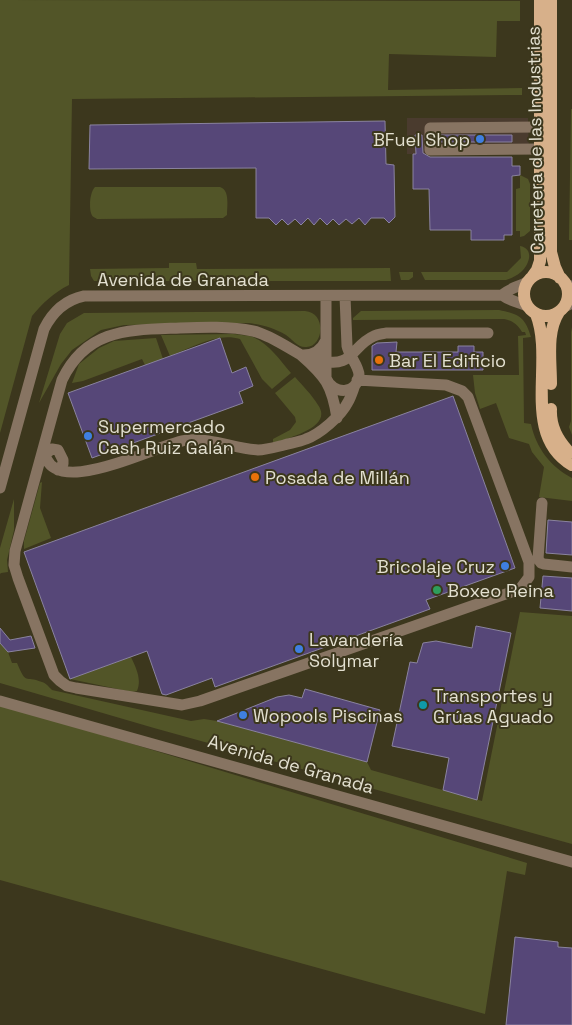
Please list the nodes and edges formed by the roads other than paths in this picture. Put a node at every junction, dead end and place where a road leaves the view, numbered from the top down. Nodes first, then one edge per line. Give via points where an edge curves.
1 (540, 0) edge
2 (551, 0) edge
3 (540, 127) junction
4 (540, 149) junction
5 (530, 280) junction
6 (566, 283) edge
7 (502, 295) junction
8 (326, 296) junction
9 (345, 296) junction
10 (565, 307) edge
11 (531, 310) junction
12 (488, 333) dead end
13 (326, 340) junction
14 (301, 355) junction
15 (350, 357) junction
16 (325, 362) junction
17 (328, 382) junction
18 (356, 382) junction
19 (337, 418) junction
20 (43, 452) junction
21 (572, 455) edge
22 (572, 465) edge
23 (0, 488) edge
24 (542, 503) dead end
25 (572, 566) edge
26 (0, 701) edge
27 (572, 862) edge

1 - 3 main road, Carretera de las Industrias
2 - 6 main road, Carretera de las Industrias via 551,252 555,267
3 - 4 main road, Carretera de las Industrias
3 - 4 street via 430,128 430,150
4 - 5 main road, Carretera de las Industrias via 540,261
5 - 6 main road via 537,274 549,273
5 - 7 street, Avenida de Granada
5 - 11 main road via 524,294
6 - 10 main road
7 - 9 street, Avenida de Granada
7 - 11 street, Avenida de Granada
8 - 9 street, Avenida de Granada
8 - 13 street
8 - 23 street, Avenida de Granada via 84,296 67,302 53,313 44,328
9 - 15 street
10 - 11 main road via 548,316
10 - 21 main road via 554,320 551,336 550,416 559,441
11 - 22 main road via 542,336 544,429 552,447
12 - 15 street via 386,333 374,336
13 - 14 street via 319,351
13 - 16 street
14 - 16 street
14 - 17 street
14 - 20 street via 254,331 209,327 117,334 96,342 70,365 62,380
15 - 16 street via 338,362
15 - 18 street via 358,370
16 - 17 street
17 - 18 street via 341,390 351,388
17 - 19 street
18 - 19 street
18 - 20 street via 446,385 462,391 468,398 529,562 529,577 520,589 200,701 182,705 76,688 67,686 54,674 14,565 15,551
19 - 20 street via 307,439 275,448 259,450 186,440 96,470 71,473 50,466
24 - 25 street via 539,561
26 - 27 street, Avenida de Granada

